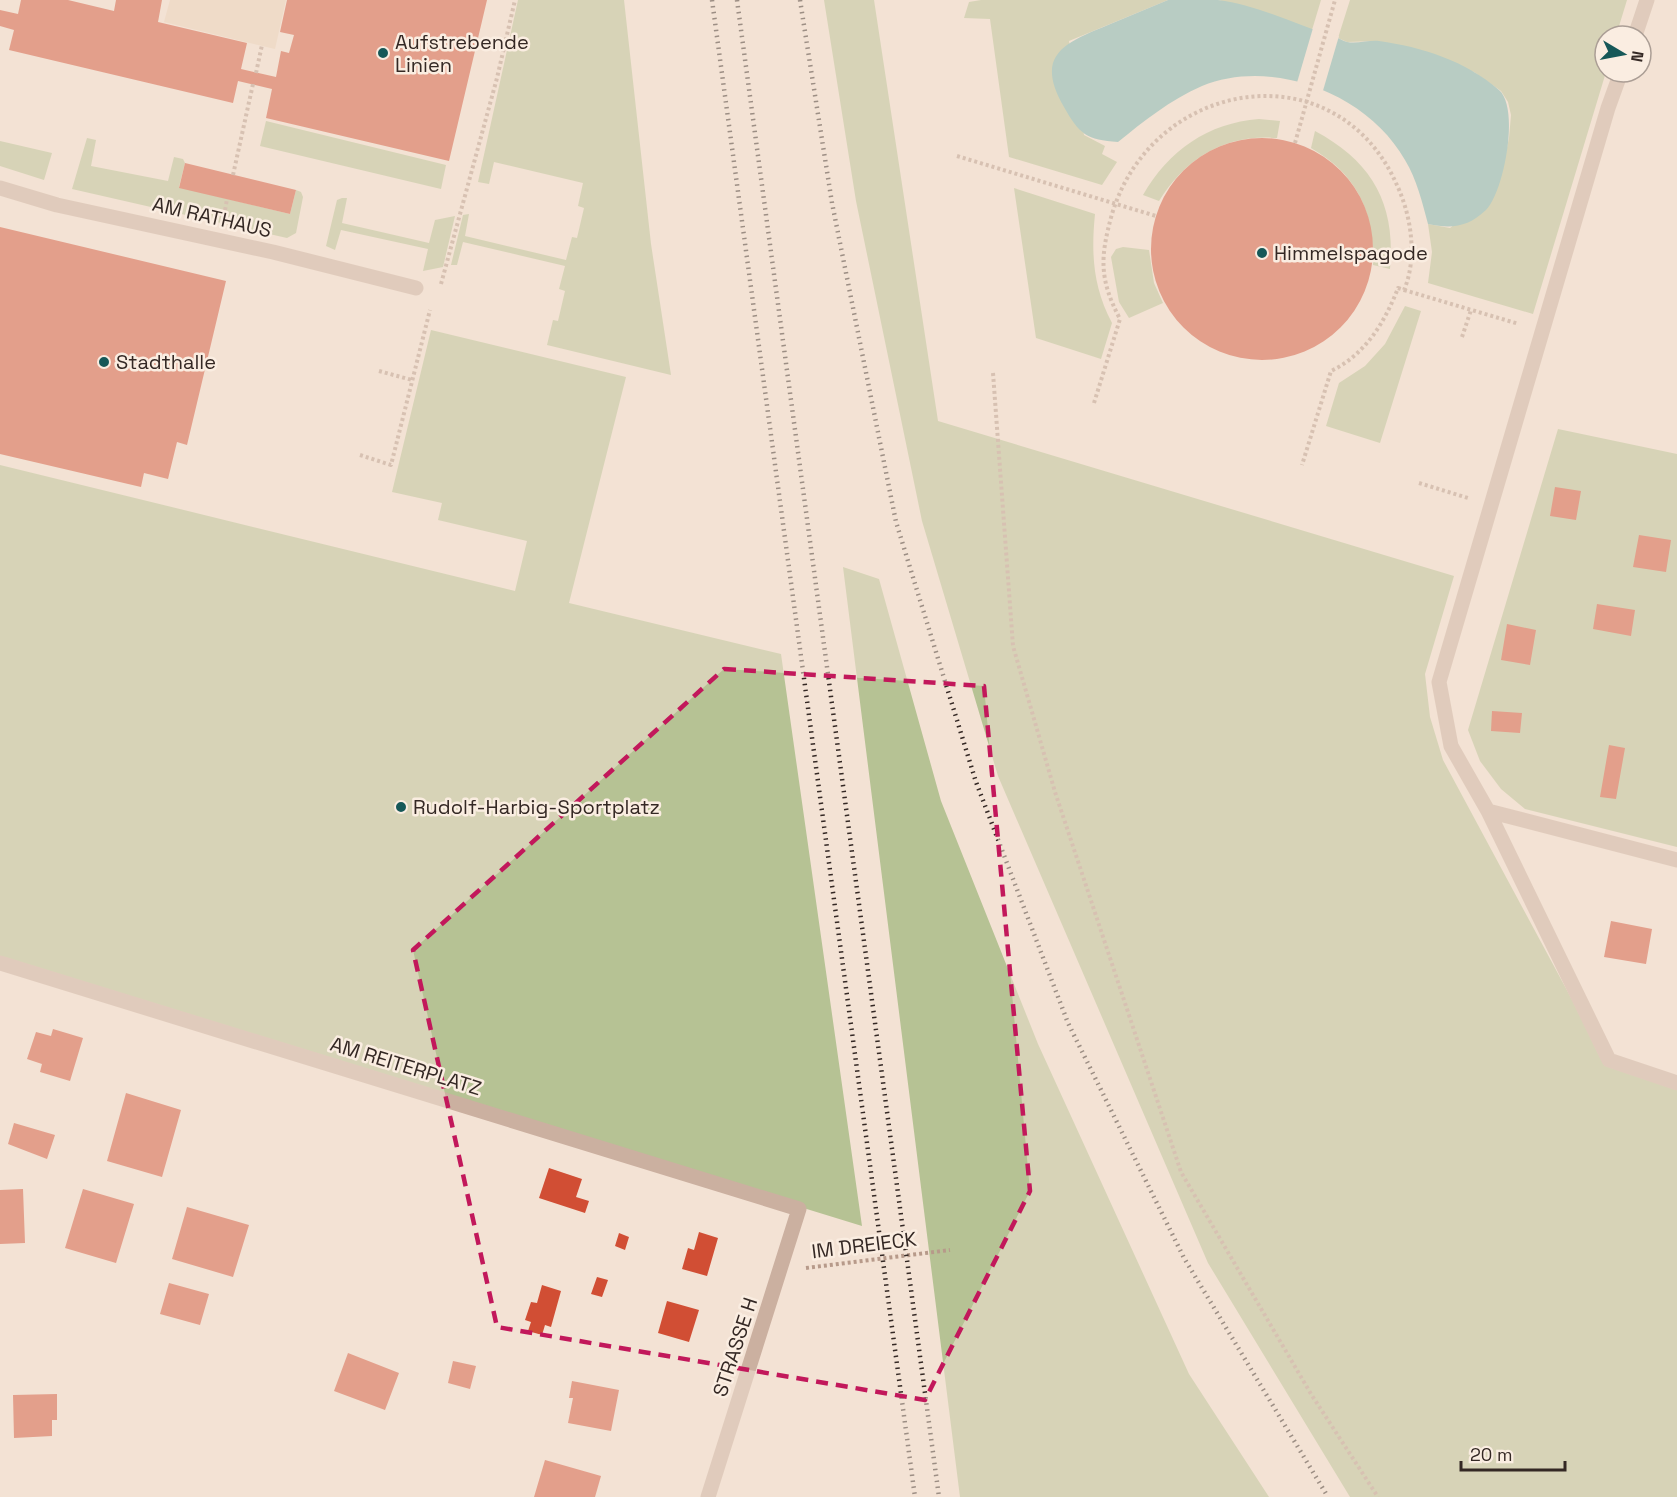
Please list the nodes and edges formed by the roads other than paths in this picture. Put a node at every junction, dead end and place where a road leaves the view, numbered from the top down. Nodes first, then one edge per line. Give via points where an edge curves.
1 (1647, 0) edge
2 (1639, 24) edge
3 (1617, 84) edge
4 (0, 188) edge
5 (416, 288) dead end
6 (1488, 812) junction
7 (1677, 860) edge
8 (0, 963) edge
9 (1677, 1083) edge
10 (799, 1209) joint
11 (708, 1497) edge

1 - 2 street
3 - 6 street via 1438,682 1451,746
4 - 5 street, AM RATHAUS via 57,205
6 - 7 street
6 - 9 street via 1609,1060
8 - 10 street, AM REITERPLATZ
10 - 11 street, STRASSE H

